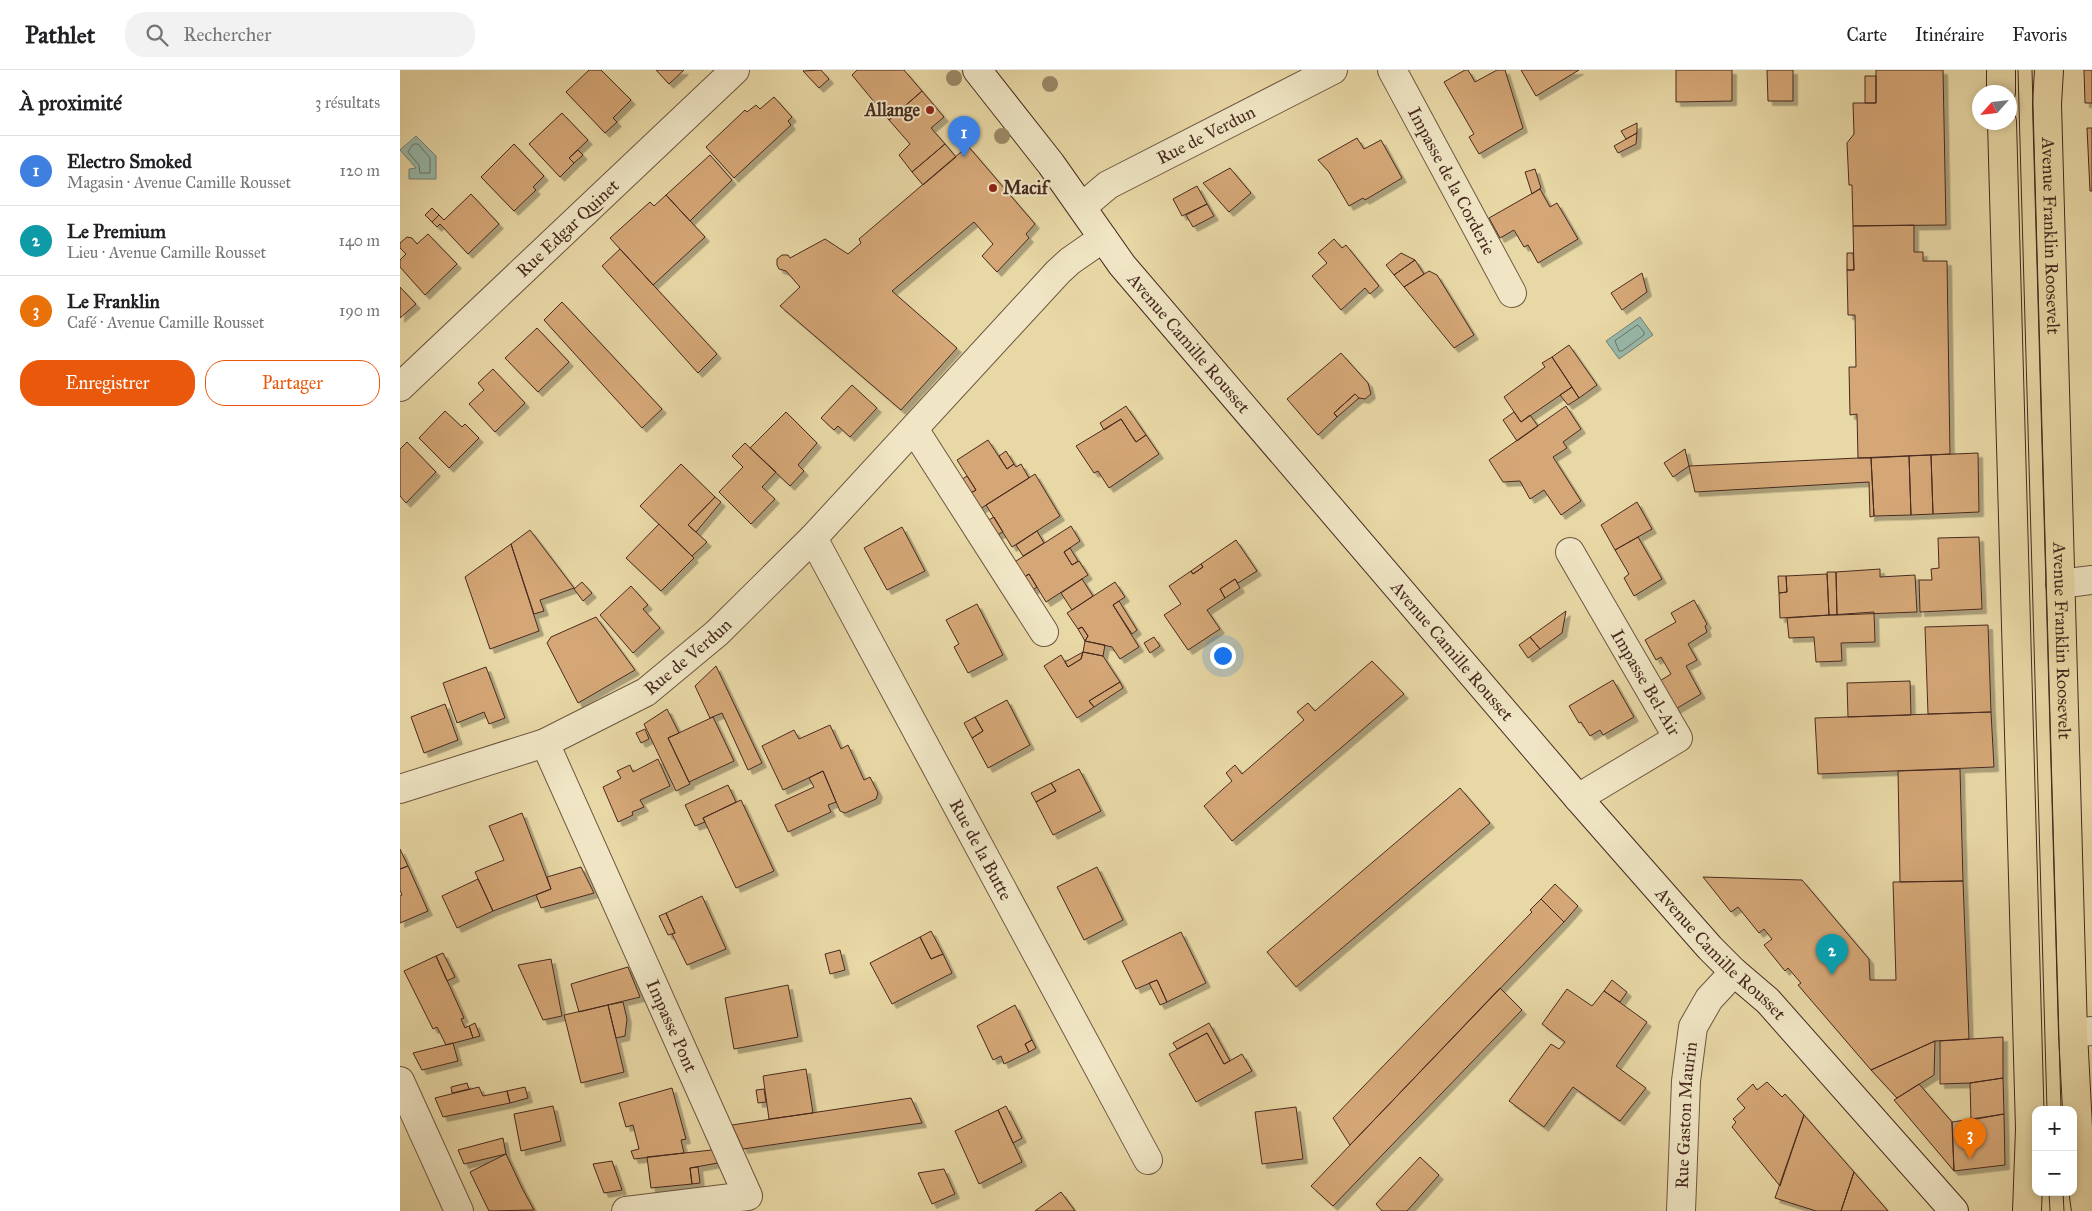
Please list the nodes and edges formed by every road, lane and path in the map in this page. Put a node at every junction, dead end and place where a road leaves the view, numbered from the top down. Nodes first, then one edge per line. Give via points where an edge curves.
1 (735, 70) edge
2 (977, 70) edge
3 (1333, 70) edge
4 (1392, 70) edge
5 (2001, 70) edge
6 (2049, 70) edge
7 (2001, 85) edge
8 (2002, 130) edge
9 (1082, 207) junction
10 (1103, 238) junction
11 (1512, 293) dead end
12 (400, 387) edge
13 (914, 429) junction
14 (812, 538) junction
15 (1570, 552) dead end
16 (2092, 580) edge
17 (2060, 584) junction
18 (1044, 632) dead end
19 (545, 743) junction
20 (400, 789) edge
21 (1578, 798) junction
22 (1734, 972) junction
23 (2083, 1032) edge
24 (400, 1081) edge
25 (1148, 1160) dead end
26 (459, 1211) edge
27 (626, 1211) edge
28 (1681, 1211) edge
29 (1954, 1211) edge
30 (2027, 1211) edge
31 (2086, 1211) edge

1 - 12 street, Rue Edgar Quinet
2 - 9 street, Avenue Camille Rousset
3 - 9 street, Rue de Verdun via 1108,185
4 - 11 street, Impasse de la Corderie
5 - 7 main road
6 - 17 main road, Avenue Franklin Roosevelt via 2047,104
8 - 30 main road via 2030,1128
9 - 10 street, Avenue Camille Rousset
10 - 13 street, Rue de Verdun via 1058,272
10 - 21 street, Avenue Camille Rousset via 1122,265
13 - 14 street, Rue de Verdun
13 - 18 street
14 - 19 street, Rue de Verdun via 716,633 646,692
14 - 25 street, Rue de la Butte
15 - 21 street, Impasse Bel-Air via 1678,738
16 - 17 street
17 - 23 main road, Avenue Franklin Roosevelt
19 - 20 street, Rue de Verdun
19 - 27 street, Impasse Pont via 748,1196
21 - 22 street, Avenue Camille Rousset
22 - 28 street, Rue Gaston Maurin via 1710,999 1693,1027 1686,1081
22 - 29 street, Avenue Camille Rousset via 1768,1001
23 - 31 main road, Avenue Franklin Roosevelt via 2080,1166
24 - 26 street

